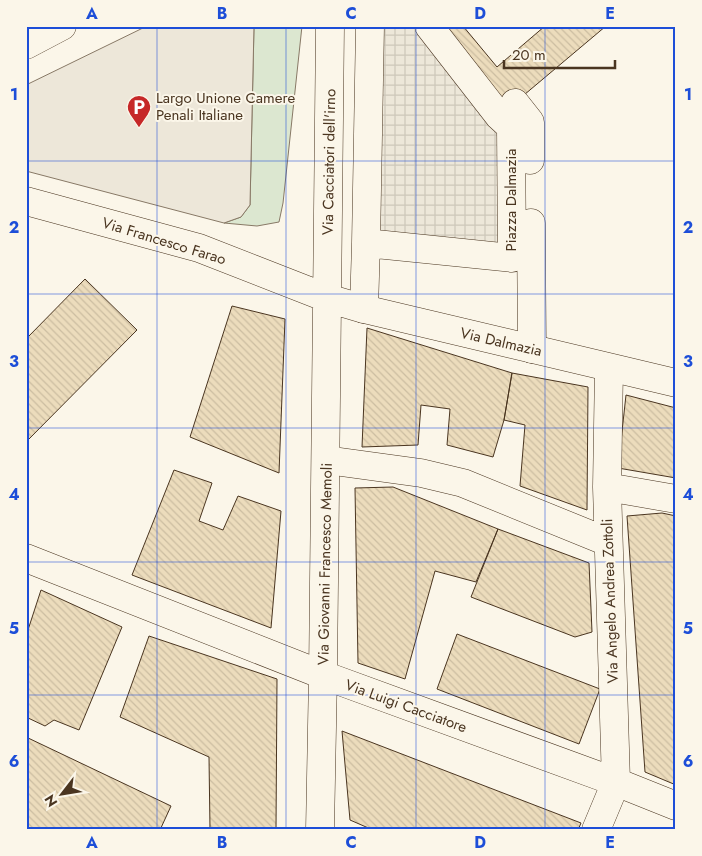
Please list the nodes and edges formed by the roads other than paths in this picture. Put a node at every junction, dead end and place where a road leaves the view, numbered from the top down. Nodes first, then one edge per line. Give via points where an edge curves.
1 (62, 26) edge
2 (330, 26) edge
3 (370, 26) edge
4 (429, 26) edge
5 (26, 45) edge
6 (515, 103) dead end
7 (26, 201) edge
8 (366, 243) junction
9 (327, 298) junction
10 (364, 309) junction
11 (532, 349) junction
12 (609, 368) junction
13 (676, 383) edge
14 (326, 460) junction
15 (607, 487) junction
16 (676, 499) edge
17 (608, 542) junction
18 (26, 558) edge
19 (324, 675) junction
20 (616, 782) junction
21 (676, 806) edge
22 (320, 830) edge
23 (596, 830) edge

1 - 5 street
2 - 9 street, Via Cacciatori dell'irno
3 - 8 street
4 - 8 street, Piazza Dalmazia via 511,127 512,258
6 - 11 street via 530,122
7 - 9 street, Via Francesco Farao via 199,248
8 - 10 street
9 - 10 street, Via Dalmazia
9 - 14 street, Via Giovanni Francesco Memoli
10 - 11 street, Via Dalmazia
11 - 12 street, Via Dalmazia
12 - 13 street, Via Dalmazia
12 - 15 street, Via Angelo Andrea Zottoli
14 - 17 street via 421,473 463,484
14 - 19 street, Via Giovanni Francesco Memoli
15 - 16 street
15 - 17 street, Via Angelo Andrea Zottoli
17 - 20 street, Via Angelo Andrea Zottoli
18 - 19 street, Via Luigi Cacciatore
19 - 20 street, Via Luigi Cacciatore
19 - 22 street, Via Giovanni Francesco Memoli
20 - 21 street, Via Luigi Cacciatore
20 - 23 street, Via Angelo Andrea Zottoli

